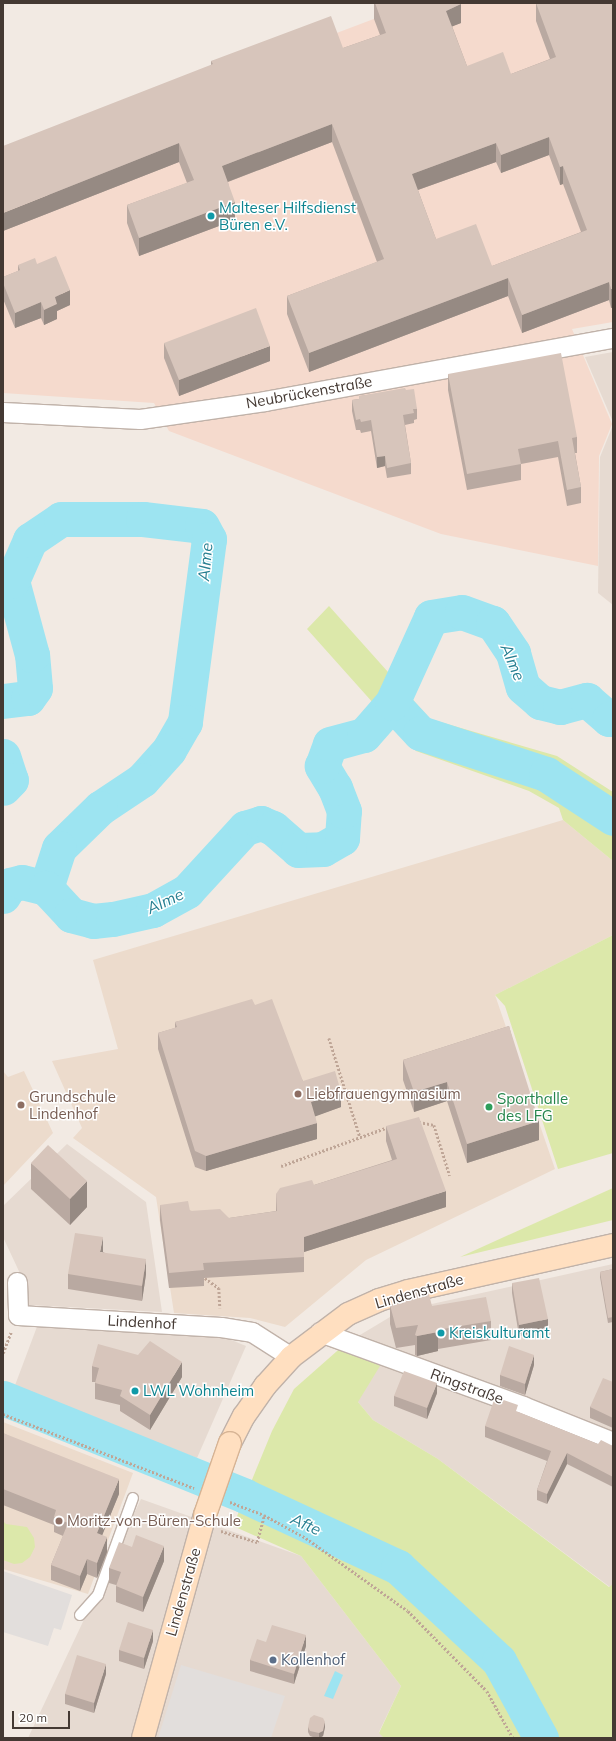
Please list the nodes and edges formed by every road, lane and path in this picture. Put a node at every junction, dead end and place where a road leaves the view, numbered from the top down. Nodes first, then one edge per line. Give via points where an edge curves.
1 (613, 338) edge
2 (3, 412) edge
3 (329, 1038) dead end
4 (415, 1121) edge
5 (394, 1125) edge
6 (360, 1137) junction
7 (281, 1166) dead end
8 (450, 1176) dead end
9 (613, 1245) edge
10 (205, 1278) edge
11 (16, 1282) dead end
12 (221, 1327) junction
13 (320, 1332) junction
14 (291, 1357) junction
15 (3, 1414) edge
16 (613, 1442) edge
17 (199, 1490) dead end
18 (133, 1498) dead end
19 (228, 1501) dead end
20 (264, 1515) junction
21 (211, 1523) junction
22 (80, 1615) dead end
23 (143, 1738) edge
24 (513, 1738) edge

1 - 2 street, Neubrückenstraße via 265,401 140,419
3 - 6 path
4 - 8 path via 434,1125
5 - 6 path
6 - 7 path
9 - 13 main road, Lindenstraße via 408,1291 348,1314
10 - 12 path via 218,1288
11 - 12 street, Lindenhof via 18,1315
12 - 14 street, Lindenhof via 252,1332
13 - 14 main road, Lindenstraße
13 - 16 street, Ringstraße via 523,1406
14 - 21 main road, Lindenstraße, bridge via 265,1386 244,1416 230,1443
15 - 17 path
18 - 22 lane via 98,1595
19 - 20 path
20 - 21 path via 257,1542
20 - 24 path via 306,1538 408,1611 487,1691
21 - 23 main road, Lindenstraße

